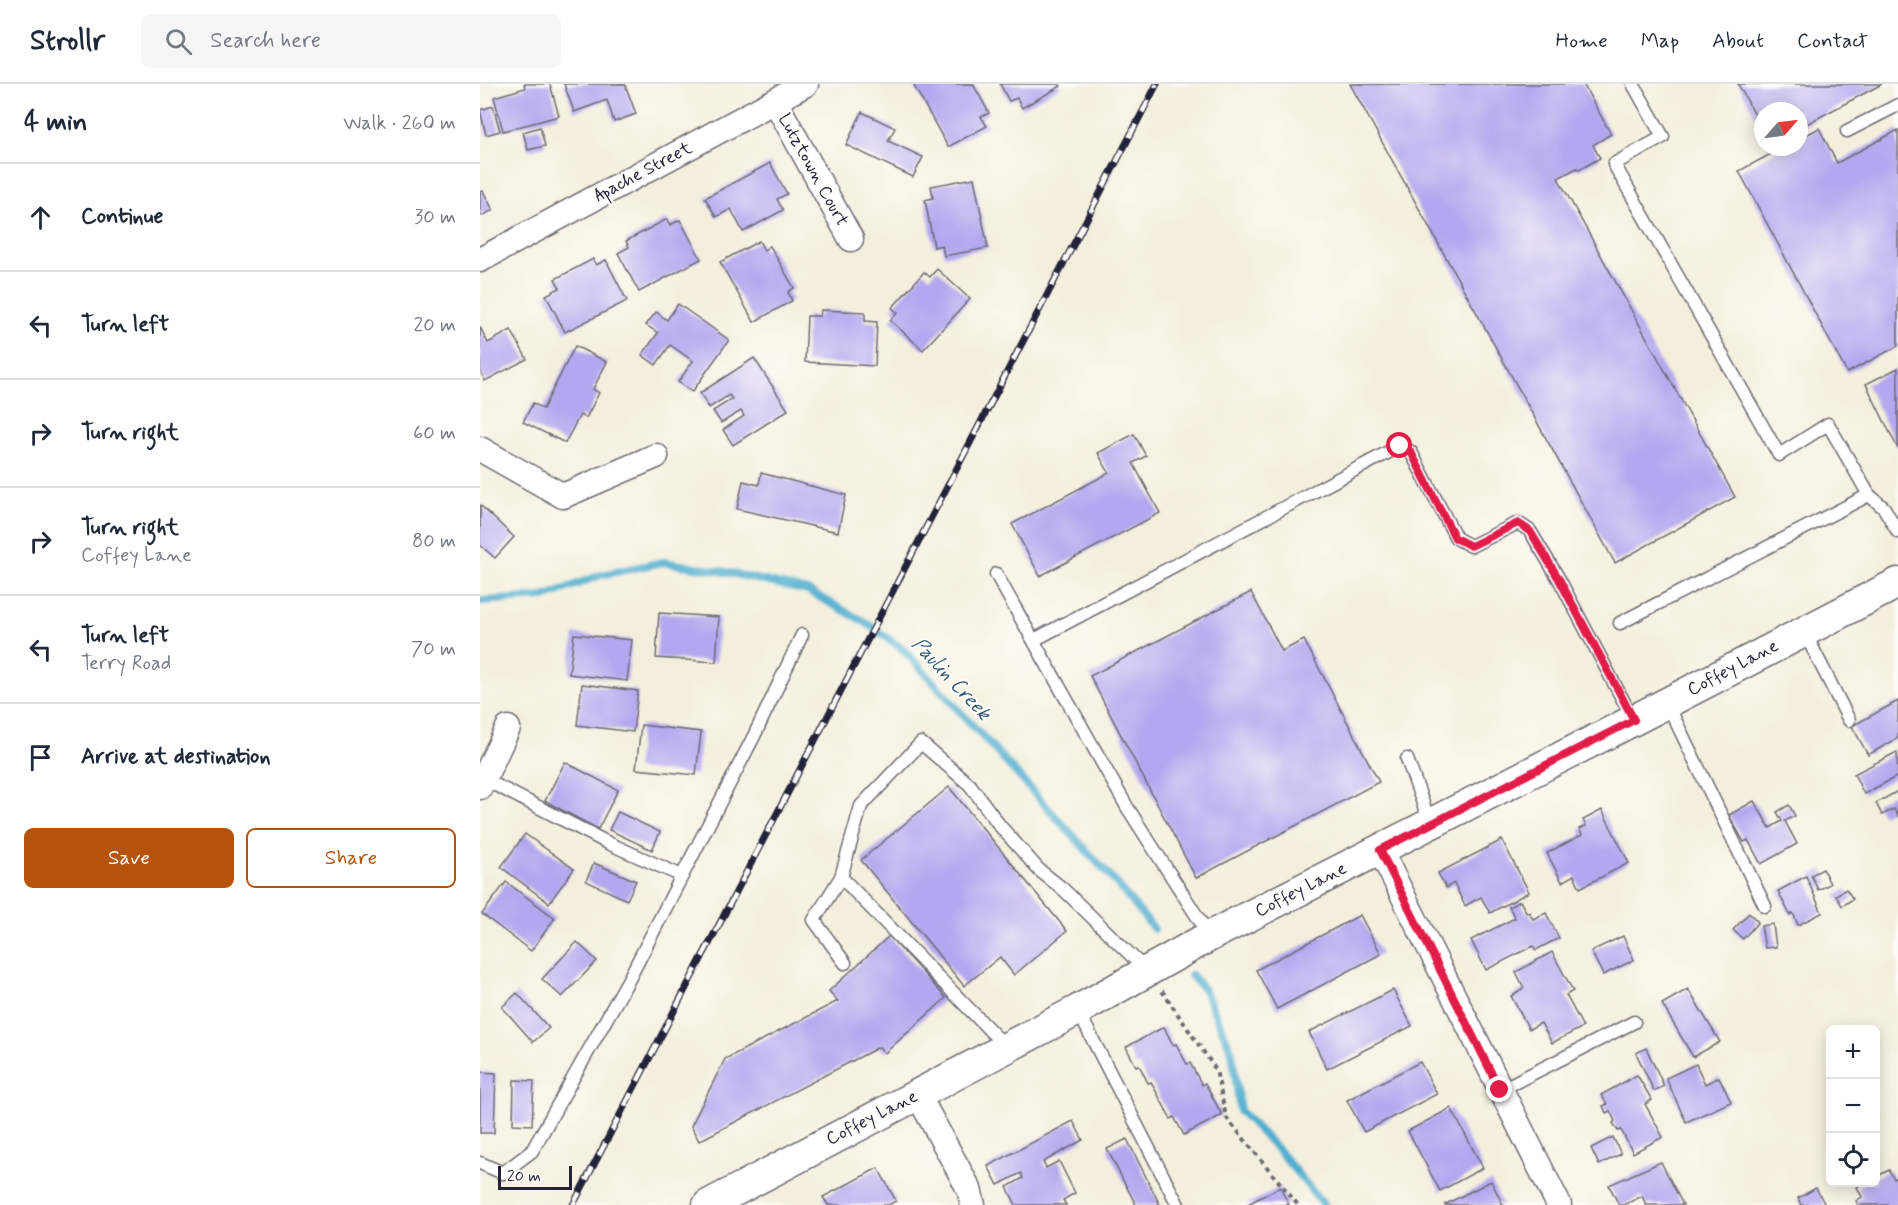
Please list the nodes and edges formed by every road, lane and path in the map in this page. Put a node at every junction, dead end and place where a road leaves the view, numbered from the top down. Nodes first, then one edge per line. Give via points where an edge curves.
1 (806, 84) edge
2 (1633, 84) edge
3 (775, 101) junction
4 (1898, 105) edge
5 (1848, 131) dead end
6 (851, 239) dead end
7 (480, 260) edge
8 (480, 449) edge
9 (656, 456) dead end
10 (1869, 495) junction
11 (1898, 532) edge
12 (996, 574) dead end
13 (1898, 583) edge
14 (1620, 622) dead end
15 (1804, 632) junction
16 (802, 635) dead end
17 (1034, 640) junction
18 (1666, 703) junction
19 (1634, 720) junction
20 (1849, 720) dead end
21 (508, 728) dead end
22 (1407, 759) dead end
23 (482, 783) edge
24 (1430, 824) junction
25 (1380, 850) junction
26 (682, 876) junction
27 (841, 877) junction
28 (1765, 906) dead end
29 (1210, 936) junction
30 (845, 963) dead end
31 (1147, 970) junction
32 (1078, 1010) junction
33 (1634, 1022) dead end
34 (1006, 1047) junction
35 (1500, 1090) junction
36 (918, 1095) junction
37 (480, 1162) edge
38 (708, 1205) edge
39 (973, 1205) edge
40 (1178, 1205) edge
41 (1298, 1205) edge
42 (1559, 1205) edge

1 - 3 street, Apache Street
2 - 10 lane via 1663,137 1614,164 1779,454 1828,424
3 - 6 street, Lutztown Court
3 - 7 street, Apache Street
4 - 5 lane
8 - 9 street via 563,496
10 - 11 lane via 1884,508
10 - 14 lane
12 - 17 lane
13 - 15 street, Coffey Lane
15 - 18 street, Coffey Lane
15 - 20 lane
16 - 26 lane
17 - 19 lane via 1400,446 1411,452 1455,538 1471,546 1518,523 1530,531
17 - 29 lane via 1127,807
18 - 19 street, Coffey Lane
18 - 28 lane
19 - 24 street, Coffey Lane
21 - 23 street
22 - 24 lane
23 - 26 lane
24 - 25 street, Coffey Lane
25 - 29 street, Coffey Lane
25 - 35 street
26 - 37 lane via 630,978 532,1151 503,1173
27 - 30 lane via 814,920
27 - 31 lane via 861,806 921,743 970,785 1040,870
27 - 34 lane
29 - 31 street, Coffey Lane
31 - 32 street, Coffey Lane
31 - 41 path via 1216,1070 1226,1117
32 - 34 street, Coffey Lane
32 - 40 lane
33 - 35 lane
34 - 36 street, Coffey Lane
35 - 42 street
36 - 38 street, Coffey Lane
36 - 39 street via 969,1189

